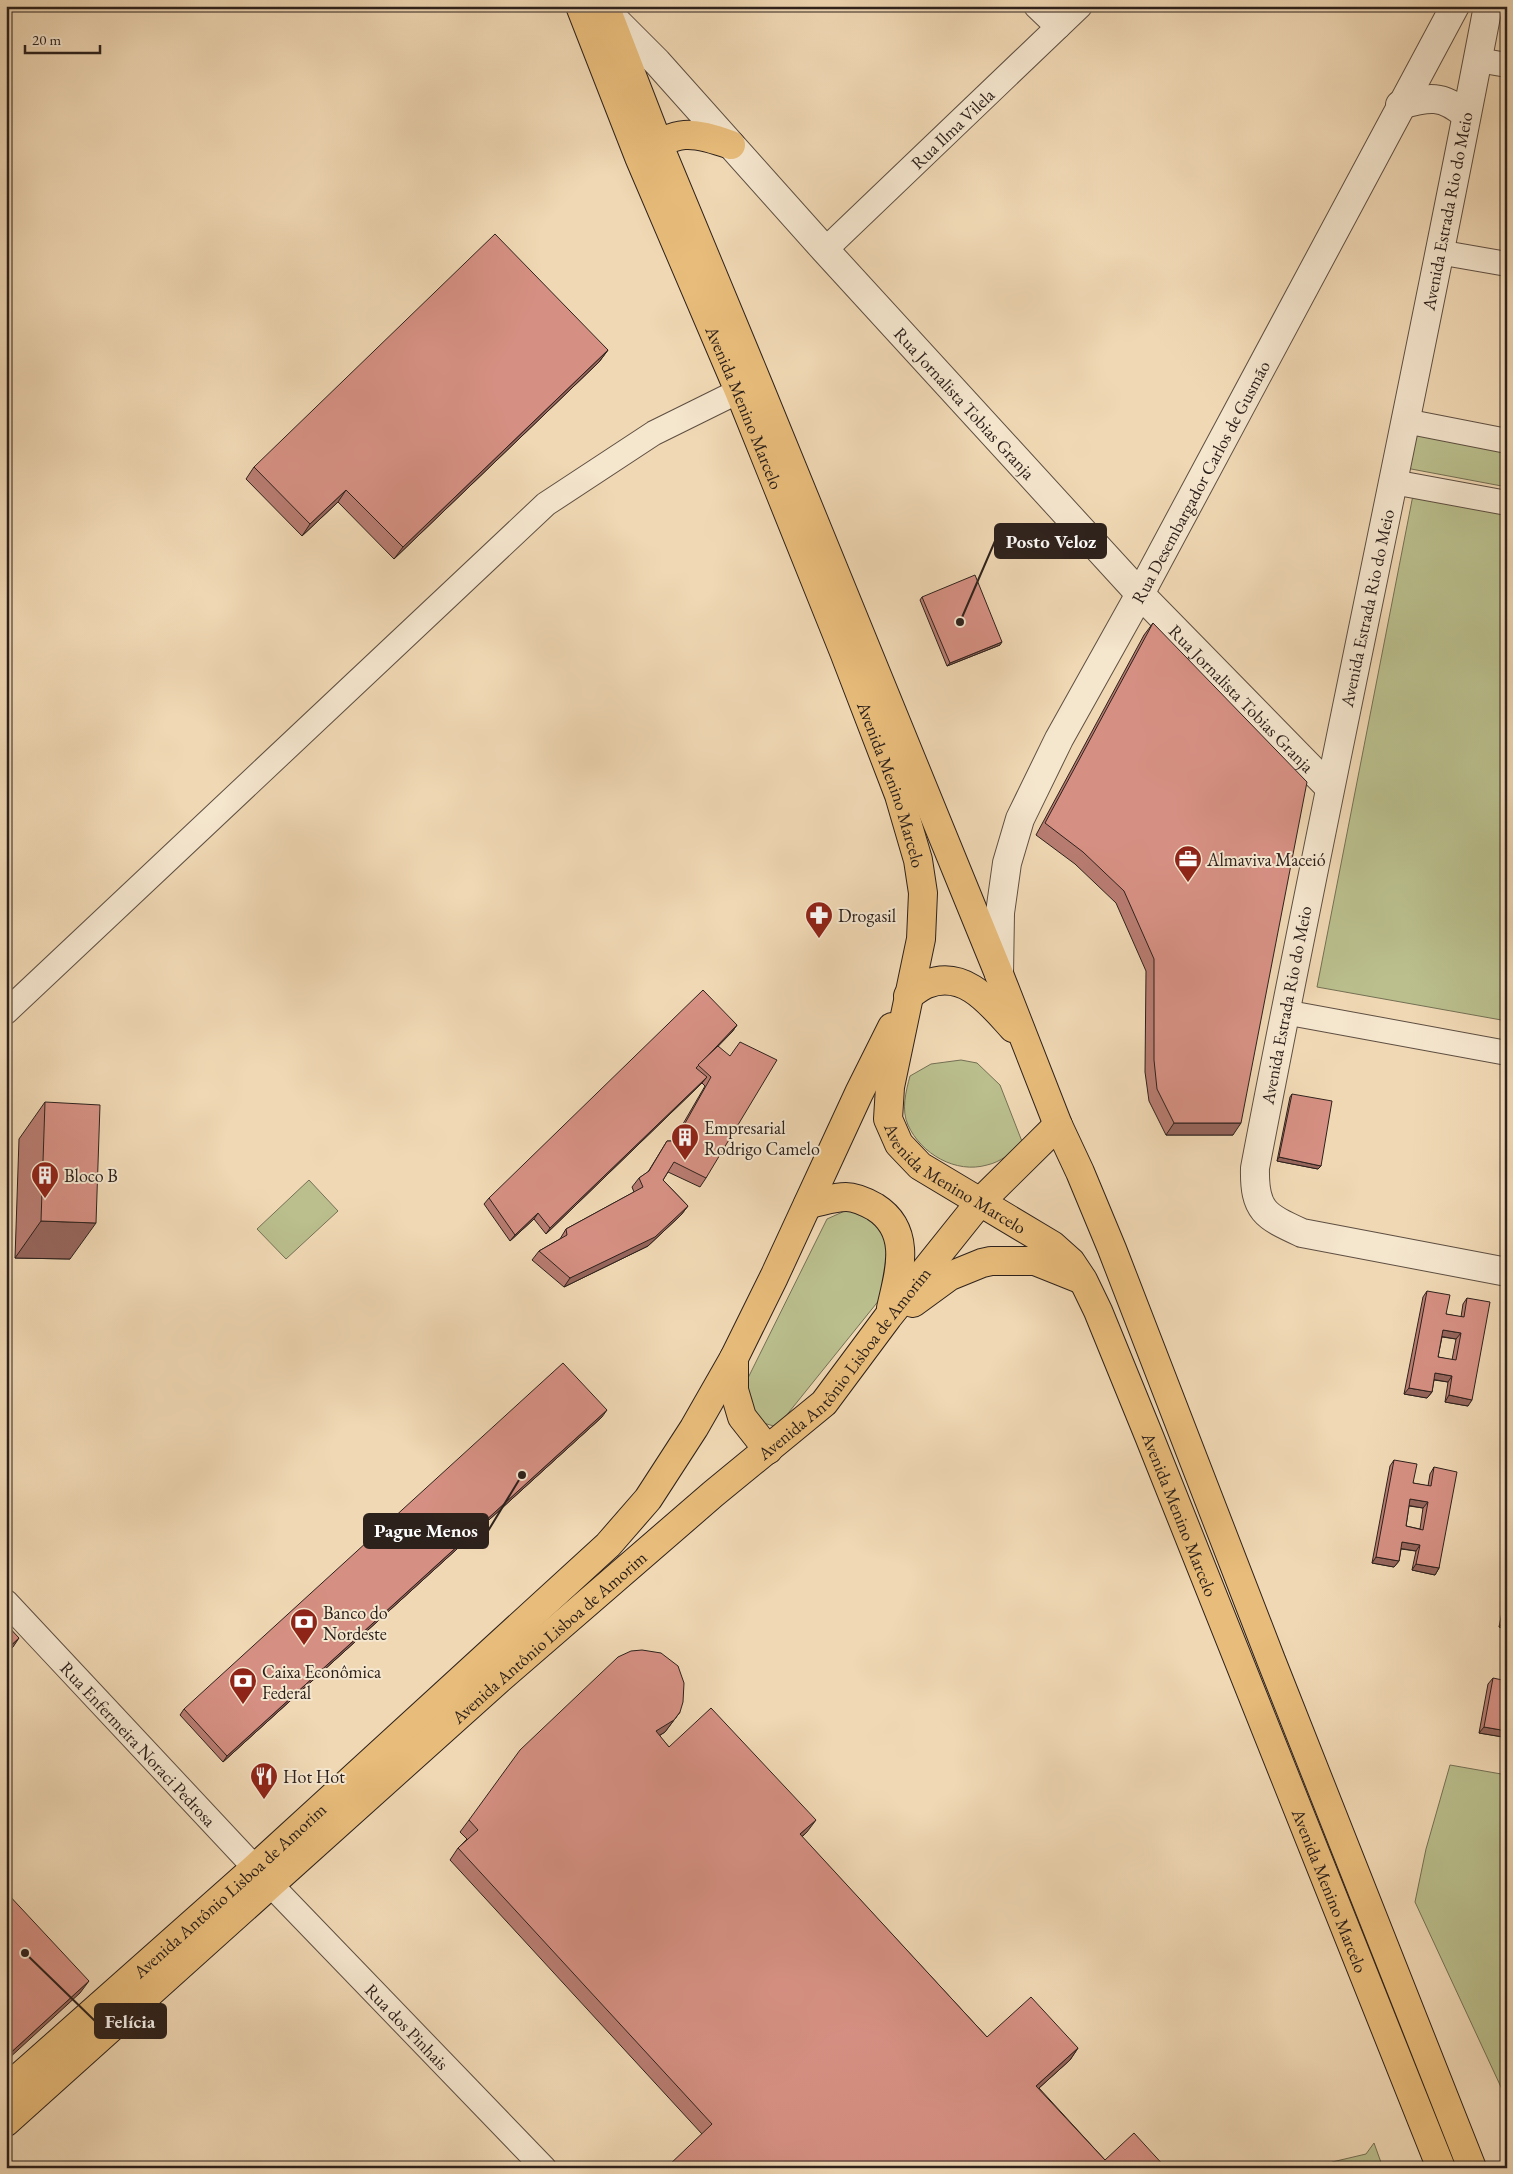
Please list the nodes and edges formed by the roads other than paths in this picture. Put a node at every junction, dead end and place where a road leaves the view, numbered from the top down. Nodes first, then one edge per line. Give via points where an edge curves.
1 (580, 6) edge
2 (1036, 6) edge
3 (1080, 6) edge
4 (1455, 6) edge
5 (1488, 6) edge
6 (606, 9) edge
7 (1058, 27) junction
8 (1478, 60) junction
9 (1507, 65) edge
10 (1400, 105) junction
11 (1466, 114) junction
12 (731, 145) junction
13 (648, 150) junction
14 (825, 250) junction
15 (1438, 252) junction
16 (1507, 264) edge
17 (739, 391) junction
18 (1405, 421) junction
19 (1507, 441) edge
20 (1393, 482) junction
21 (1507, 503) edge
22 (1140, 594) junction
23 (1329, 787) junction
24 (999, 974) junction
25 (908, 996) junction
26 (6, 1012) edge
27 (1284, 1012) junction
28 (1023, 1038) junction
29 (1507, 1053) edge
30 (1058, 1125) junction
31 (980, 1202) junction
32 (808, 1204) junction
33 (1507, 1272) edge
34 (1083, 1280) junction
35 (881, 1327) junction
36 (734, 1358) junction
37 (768, 1450) junction
38 (6, 1602) edge
39 (263, 1877) junction
40 (6, 2089) edge
41 (6, 2122) edge
42 (544, 2168) edge
43 (1441, 2168) edge
44 (1472, 2168) edge

1 - 13 main road, Avenida Menino Marcelo
2 - 7 street
3 - 7 street, Rua Ilma Vilela
4 - 10 street, Rua Desembargador Carlos de Gusmão
5 - 8 street, Avenida Estrada Rio do Meio
6 - 12 street, Rua Jornalista Tobias Granja
6 - 13 main road, Avenida Menino Marcelo
7 - 14 street, Rua Ilma Vilela
8 - 9 street
8 - 11 street, Avenida Estrada Rio do Meio
10 - 11 street via 1438,98
10 - 22 street, Rua Desembargador Carlos de Gusmão
11 - 15 street, Avenida Estrada Rio do Meio
12 - 13 main road via 687,133 672,136
12 - 14 street, Rua Jornalista Tobias Granja
13 - 17 main road, Avenida Menino Marcelo
13 - 24 main road, Avenida Menino Marcelo via 758,384
14 - 22 street, Rua Jornalista Tobias Granja
15 - 16 street
15 - 18 street, Avenida Estrada Rio do Meio
17 - 25 main road, Avenida Menino Marcelo via 889,768 918,860 923,893 921,939
17 - 26 street via 654,433 546,504
18 - 19 street
18 - 20 street, Avenida Estrada Rio do Meio
20 - 21 street
20 - 23 street, Avenida Estrada Rio do Meio
22 - 23 street, Rua Jornalista Tobias Granja
22 - 24 street, Rua Desembargador Carlos de Gusmão via 1059,738 1020,819 1007,863 1000,913
23 - 27 street, Avenida Estrada Rio do Meio
24 - 28 main road, Avenida Menino Marcelo
25 - 28 main road via 927,984 942,980 958,981 973,988
25 - 31 main road, Avenida Menino Marcelo via 890,1087 888,1120 899,1144 920,1166
25 - 32 main road, Avenida Antônio Lisboa de Amorim
27 - 29 street
27 - 33 street, Avenida Estrada Rio do Meio via 1254,1168 1254,1190 1261,1209 1278,1222 1302,1233
28 - 30 main road, Avenida Menino Marcelo
30 - 31 main road, Avenida Antônio Lisboa de Amorim
30 - 44 main road, Avenida Menino Marcelo via 1112,1249 1270,1660
31 - 34 main road, Avenida Menino Marcelo via 1052,1245 1071,1262
31 - 35 main road, Avenida Antônio Lisboa de Amorim
32 - 35 main road via 846,1197 864,1201 885,1214 897,1233 900,1267
32 - 36 main road, Avenida Antônio Lisboa de Amorim
34 - 35 main road via 1035,1261 982,1263 950,1276
34 - 43 main road, Avenida Menino Marcelo via 1156,1454
35 - 37 main road, Avenida Antônio Lisboa de Amorim via 824,1403
36 - 37 main road via 734,1390 742,1417
36 - 39 main road, Avenida Antônio Lisboa de Amorim via 648,1499 608,1545
37 - 39 main road, Avenida Antônio Lisboa de Amorim
38 - 39 street, Rua Enfermeira Noraci Pedrosa
39 - 40 main road, Avenida Antônio Lisboa de Amorim
39 - 41 main road, Avenida Antônio Lisboa de Amorim
39 - 42 street, Rua dos Pinhais

